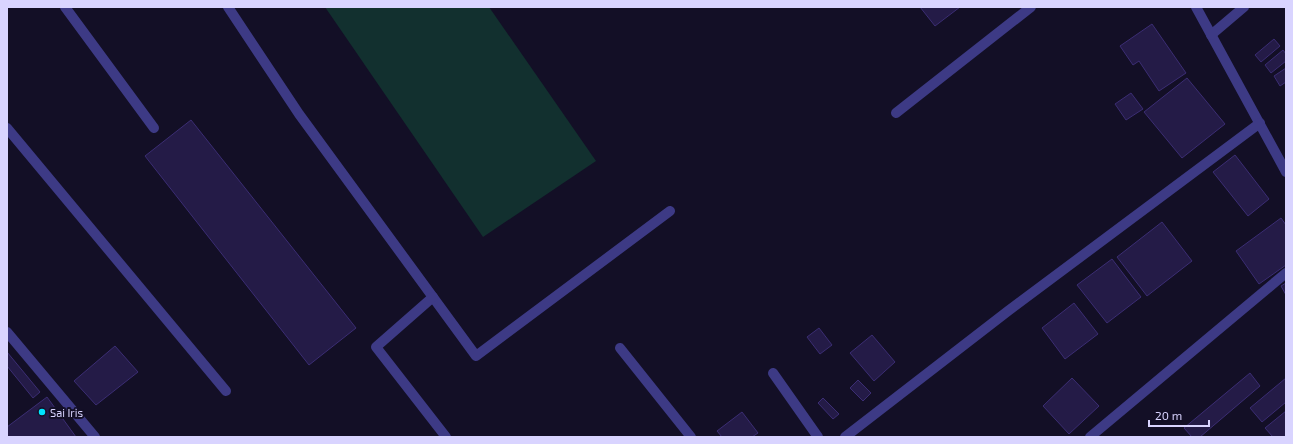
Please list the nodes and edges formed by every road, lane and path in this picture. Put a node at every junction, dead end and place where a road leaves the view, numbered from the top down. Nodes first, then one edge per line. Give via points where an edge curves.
1 (65, 7) edge
2 (228, 7) edge
3 (1032, 7) edge
4 (1196, 7) edge
5 (1244, 7) edge
6 (1211, 35) junction
7 (896, 113) dead end
8 (1260, 123) junction
9 (7, 128) edge
10 (154, 128) dead end
11 (1286, 172) edge
12 (670, 211) dead end
13 (1286, 273) edge
14 (433, 297) junction
15 (7, 332) edge
16 (620, 348) dead end
17 (773, 373) dead end
18 (226, 391) dead end
19 (95, 437) edge
20 (446, 437) edge
21 (691, 437) edge
22 (818, 437) edge
23 (845, 437) edge
24 (1090, 437) edge

1 - 10 street
2 - 14 street via 298,114
3 - 7 street
4 - 6 street
5 - 6 street
6 - 8 street
8 - 11 street
8 - 23 street via 1014,306
9 - 18 street
12 - 14 street via 476,356
13 - 24 street
14 - 20 street via 376,347
15 - 19 street
16 - 21 street
17 - 22 street

